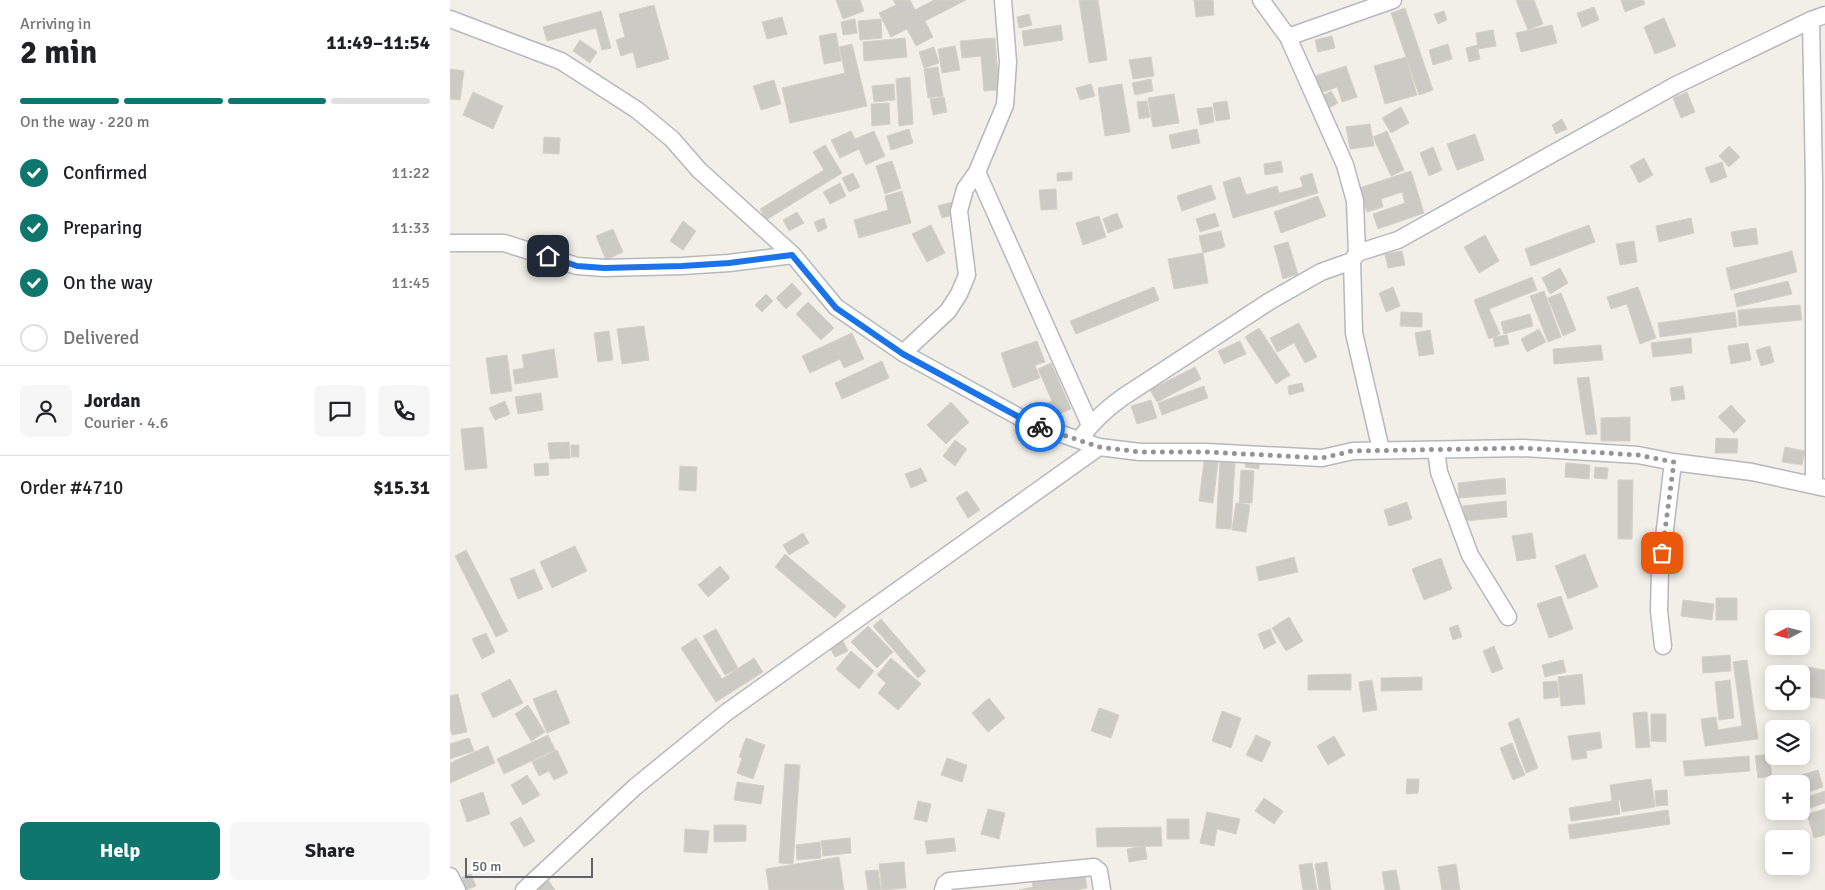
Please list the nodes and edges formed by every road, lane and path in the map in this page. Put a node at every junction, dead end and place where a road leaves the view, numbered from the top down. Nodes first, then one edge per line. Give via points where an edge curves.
1 (1003, 0) edge
2 (1261, 0) edge
3 (1393, 0) edge
4 (1818, 18) edge
5 (450, 19) edge
6 (1288, 37) junction
7 (978, 172) junction
8 (450, 243) edge
9 (792, 255) junction
10 (1355, 257) junction
11 (903, 354) junction
12 (1090, 425) junction
13 (1080, 439) junction
14 (1099, 447) junction
15 (1381, 450) junction
16 (1436, 450) junction
17 (1674, 462) junction
18 (1819, 487) edge
19 (1508, 616) dead end
20 (1663, 646) dead end
21 (450, 876) edge
22 (457, 890) edge
23 (524, 890) edge
24 (943, 890) edge
25 (1102, 890) edge

1 - 7 street via 1008,62 1005,105
2 - 6 street
3 - 6 street
4 - 10 street via 1674,86 1398,240
4 - 18 street via 1814,183
5 - 9 street via 561,61 637,110
6 - 10 street via 1345,165 1355,200
7 - 11 street via 965,189 959,211 967,275 948,311
7 - 12 street
8 - 9 street via 504,243 577,266 604,268 691,266
9 - 11 street via 836,308
10 - 12 street via 1270,301 1123,397
10 - 15 street via 1354,334
11 - 13 street via 1030,423
12 - 13 street
13 - 14 street
14 - 15 street via 1140,452 1322,458 1352,451
14 - 23 street via 727,712 635,788
15 - 16 street
16 - 17 street via 1523,448 1638,455
16 - 19 street via 1439,472 1470,555
17 - 18 street via 1752,472
17 - 20 street via 1660,571
21 - 22 street
24 - 25 street via 949,881 1094,867 1099,871

